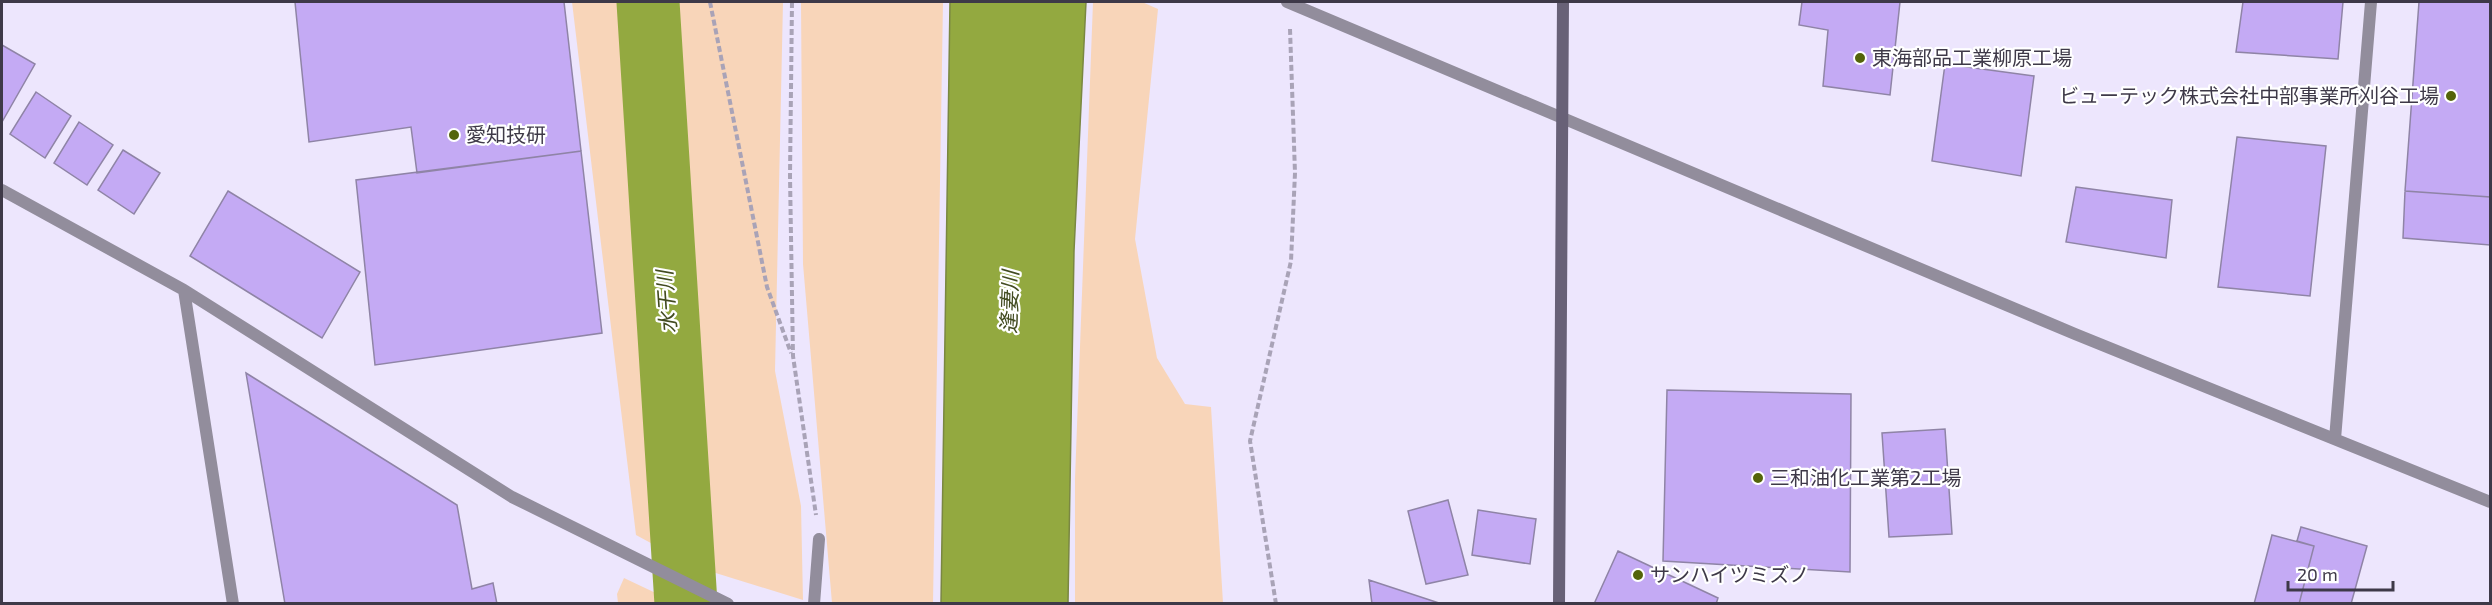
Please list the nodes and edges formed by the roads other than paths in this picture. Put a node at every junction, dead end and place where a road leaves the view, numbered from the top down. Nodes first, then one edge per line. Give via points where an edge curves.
1 (1287, 2) edge
2 (1563, 2) edge
3 (2371, 2) edge
4 (2, 189) edge
5 (184, 290) junction
6 (2335, 439) junction
7 (2490, 502) edge
8 (819, 539) road end
9 (233, 603) edge
10 (728, 603) edge
11 (814, 603) edge
12 (1559, 603) edge

1 - 6 street via 2075,334
2 - 12 street
3 - 6 street
4 - 5 street
5 - 9 street
5 - 10 street via 512,497
6 - 7 street
8 - 11 street

